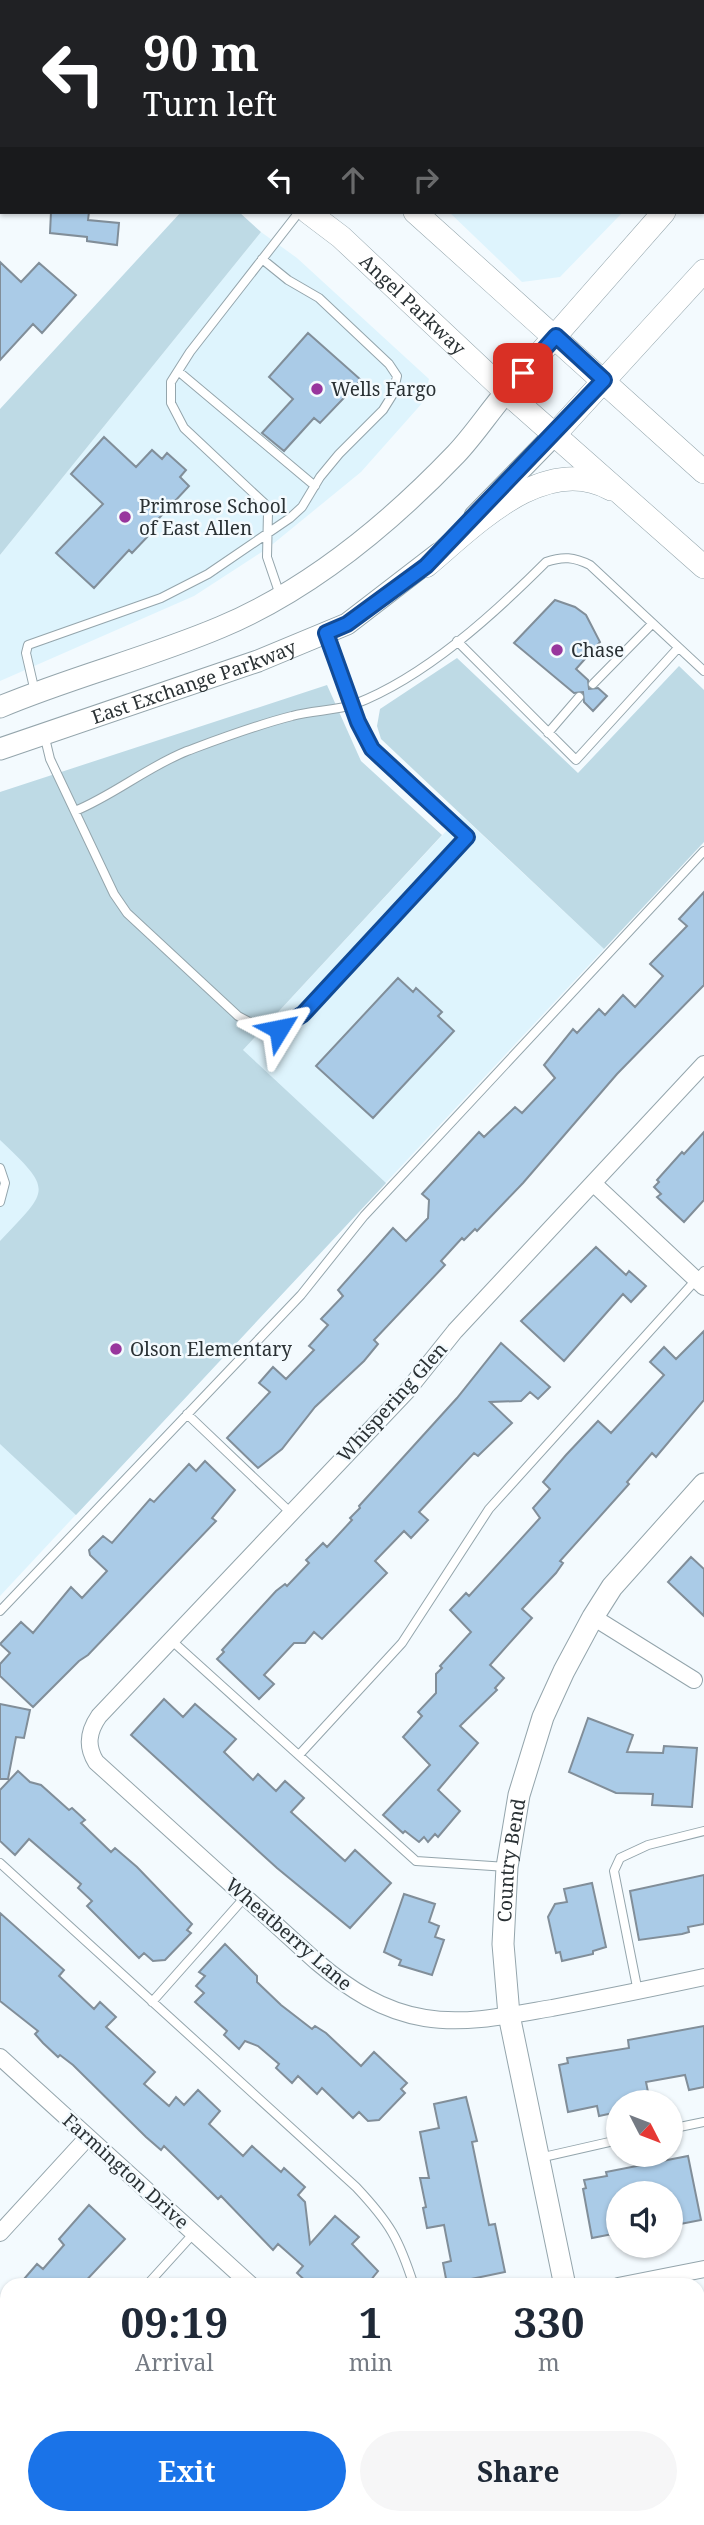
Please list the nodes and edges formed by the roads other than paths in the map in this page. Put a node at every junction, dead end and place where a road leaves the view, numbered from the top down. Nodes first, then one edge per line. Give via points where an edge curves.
1 (297, 214) edge
2 (311, 214) edge
3 (417, 214) edge
4 (662, 214) edge
5 (262, 259) junction
6 (704, 271) edge
7 (556, 336) junction
8 (178, 371) junction
9 (604, 380) junction
10 (506, 392) junction
11 (555, 433) junction
12 (704, 472) edge
13 (315, 486) junction
14 (626, 498) junction
15 (266, 536) junction
16 (426, 566) junction
17 (704, 568) edge
18 (280, 595) junction
19 (652, 624) junction
20 (326, 633) junction
21 (457, 641) junction
22 (678, 648) junction
23 (704, 671) edge
24 (593, 684) dead end
25 (36, 695) junction
26 (579, 698) dead end
27 (352, 705) junction
28 (0, 707) edge
29 (44, 733) junction
30 (548, 733) junction
31 (0, 749) edge
32 (75, 811) junction
33 (704, 851) edge
34 (704, 1064) edge
35 (0, 1168) edge
36 (593, 1183) junction
37 (0, 1202) edge
38 (701, 1279) edge
39 (187, 1414) junction
40 (704, 1484) edge
41 (291, 1513) junction
42 (0, 1611) edge
43 (593, 1617) junction
44 (171, 1640) junction
45 (694, 1680) dead end
46 (89, 1744) joint
47 (299, 1755) junction
48 (704, 1832) edge
49 (0, 1863) edge
50 (507, 1867) junction
51 (245, 1897) junction
52 (704, 1977) edge
53 (638, 1992) junction
54 (152, 2001) junction
55 (509, 2015) junction
56 (0, 2057) edge
57 (704, 2122) edge
58 (683, 2126) edge
59 (88, 2137) junction
60 (606, 2143) edge
61 (539, 2158) junction
62 (0, 2233) edge
63 (194, 2233) junction
64 (704, 2269) edge
65 (153, 2278) edge
66 (243, 2278) edge
67 (411, 2278) edge
68 (563, 2278) edge
69 (658, 2278) edge

1 - 5 lane
2 - 10 main road, Angel Parkway
3 - 7 main road
4 - 7 main road, East Exchange Parkway
5 - 8 lane
5 - 13 lane via 319,298 397,376 383,410
6 - 9 main road, East Exchange Parkway
7 - 9 main road
7 - 10 main road, East Exchange Parkway
8 - 13 lane
8 - 15 lane via 171,382 175,415 264,503
9 - 11 main road, East Exchange Parkway
9 - 12 main road
10 - 11 main road, Angel Parkway
10 - 18 street, East Exchange Parkway via 457,453 401,506 337,558
11 - 14 main road, Angel Parkway
11 - 16 street, East Exchange Parkway
13 - 15 lane via 302,507
14 - 16 main road via 584,480 537,485 478,523
14 - 17 main road, Angel Parkway
15 - 18 lane via 267,557
15 - 25 lane via 161,598 28,645
16 - 20 street, East Exchange Parkway via 347,624
18 - 25 street, East Exchange Parkway via 224,626
19 - 21 lane via 590,565 562,557 546,562
19 - 22 lane
19 - 24 lane
20 - 27 lane
20 - 29 street, East Exchange Parkway via 258,662
21 - 27 lane via 391,688
21 - 30 lane
22 - 23 lane
22 - 30 lane via 576,760
25 - 28 street, East Exchange Parkway
25 - 29 street
26 - 30 lane
27 - 32 lane via 260,724 184,752
27 - 32 lane via 372,749 467,837 303,1014 279,1029 255,1026 238,1016 127,913
29 - 31 street, East Exchange Parkway
29 - 32 lane via 50,759
33 - 39 lane via 364,1216 300,1295
34 - 36 street, Whispering Glen
35 - 37 lane via 5,1183
36 - 38 street
36 - 41 street, Whispering Glen
38 - 47 lane via 489,1509 402,1643
39 - 41 lane
39 - 42 lane
40 - 43 street, Country Bend via 612,1587
41 - 44 street, Whispering Glen
43 - 45 street
43 - 50 street, Country Bend via 543,1717 519,1795
44 - 46 street, Whispering Glen via 99,1716
44 - 47 lane
46 - 51 street, Wheatberry Lane via 96,1762
47 - 50 lane via 416,1861
48 - 53 lane via 648,1845 620,1858 614,1871
49 - 54 lane
50 - 55 street, Country Bend via 503,1944
51 - 54 lane
51 - 55 street, Wheatberry Lane via 335,1978 375,2003 424,2018
52 - 53 street, Wheatberry Lane
53 - 55 street, Wheatberry Lane
54 - 67 lane via 386,2218
55 - 61 street, Country Bend
56 - 59 street, Farmington Drive
57 - 58 lane
59 - 62 street
59 - 63 street, Farmington Drive
60 - 61 lane
61 - 68 street, Country Bend
63 - 65 lane
63 - 66 street, Farmington Drive
64 - 69 street

